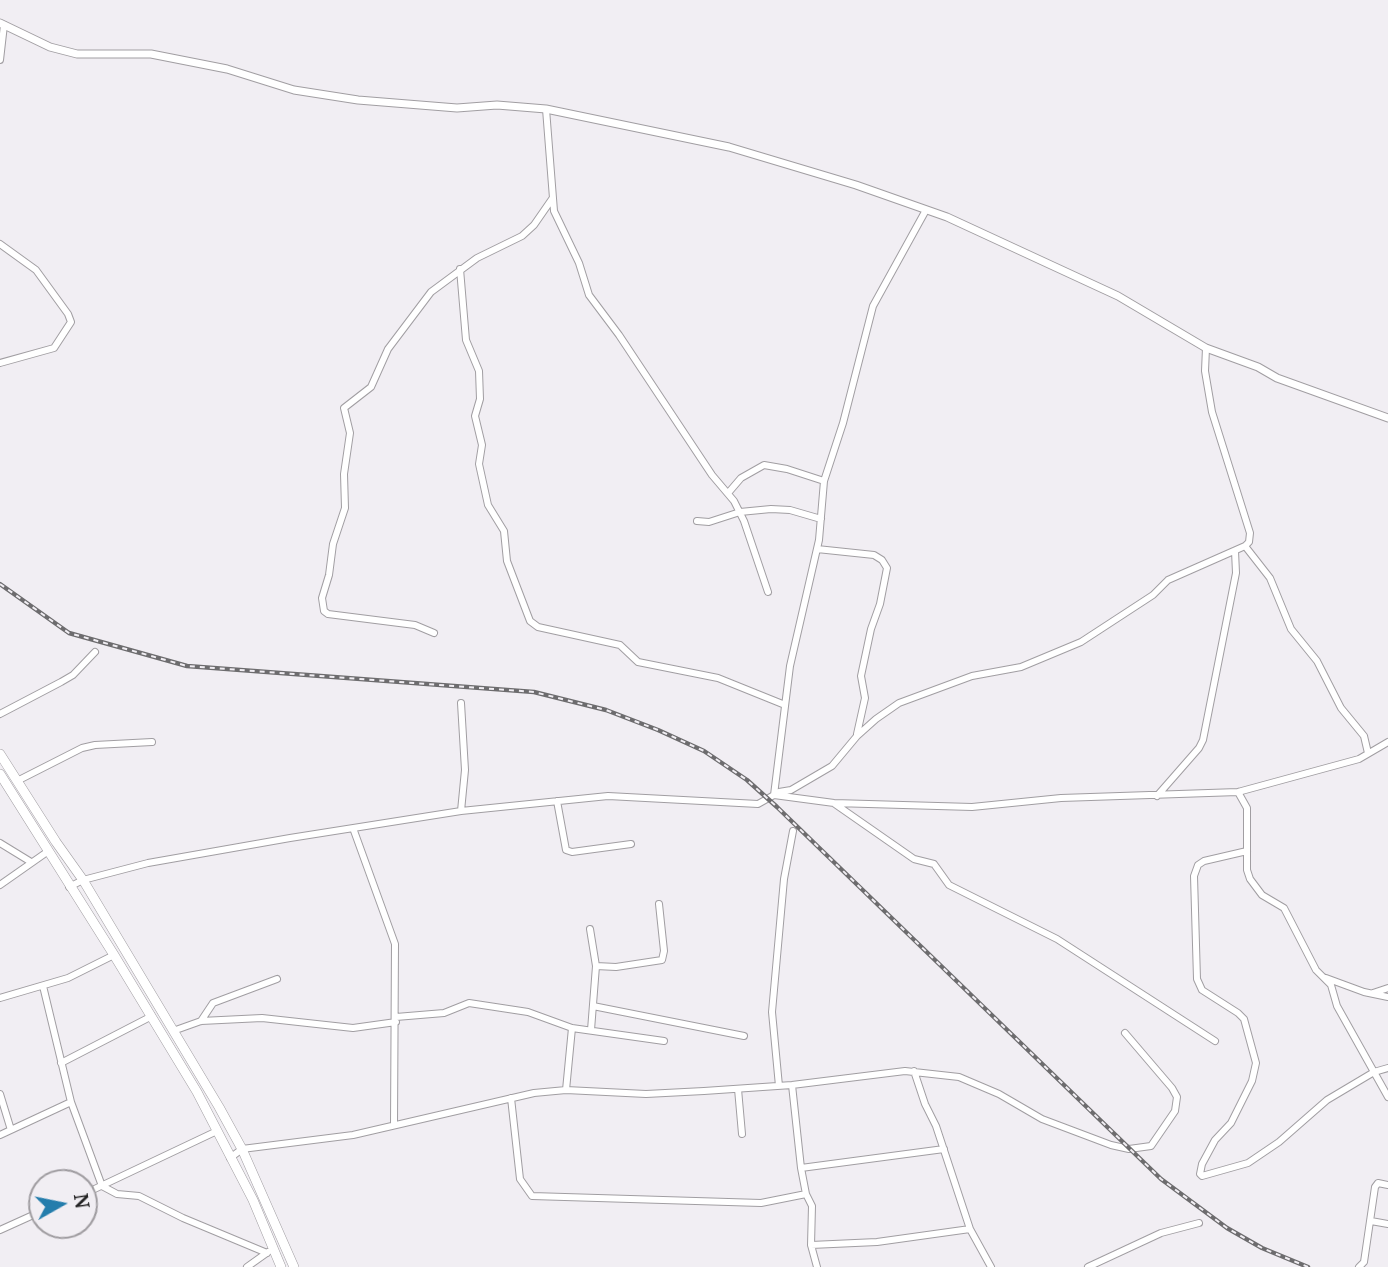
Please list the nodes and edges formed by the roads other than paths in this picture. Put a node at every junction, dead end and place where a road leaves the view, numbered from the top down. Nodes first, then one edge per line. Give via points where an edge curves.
1 (2, 24) edge
2 (0, 60) edge
3 (546, 109) junction
4 (552, 199) junction
5 (926, 210) junction
6 (0, 244) edge
7 (460, 269) junction
8 (1206, 348) junction
9 (0, 363) edge
10 (1388, 418) edge
11 (824, 481) junction
12 (729, 492) junction
13 (740, 512) junction
14 (821, 519) junction
15 (697, 521) dead end
16 (1245, 546) junction
17 (817, 549) junction
18 (1235, 551) junction
19 (768, 592) dead end
20 (434, 633) dead end
21 (95, 652) dead end
22 (461, 703) dead end
23 (785, 705) junction
24 (0, 714) edge
25 (857, 736) junction
26 (152, 742) dead end
27 (1388, 742) edge
28 (1368, 753) junction
29 (0, 754) edge
30 (0, 775) edge
31 (17, 781) junction
32 (1238, 792) junction
33 (774, 794) junction
34 (1157, 796) junction
35 (556, 801) junction
36 (834, 803) junction
37 (461, 811) junction
38 (353, 828) junction
39 (793, 831) dead end
40 (0, 844) edge
41 (631, 844) dead end
42 (1247, 850) junction
43 (47, 852) junction
44 (31, 862) junction
45 (83, 880) junction
46 (0, 885) edge
47 (69, 887) junction
48 (659, 904) dead end
49 (590, 929) dead end
50 (114, 955) junction
51 (596, 967) junction
52 (1321, 976) junction
53 (277, 979) dead end
54 (43, 986) junction
55 (1388, 988) edge
56 (1372, 994) junction
57 (0, 998) edge
58 (1388, 998) edge
59 (593, 1006) junction
60 (152, 1016) junction
61 (396, 1020) junction
62 (201, 1021) junction
63 (572, 1028) junction
64 (591, 1030) junction
65 (173, 1031) junction
66 (1125, 1033) dead end
67 (744, 1036) dead end
68 (664, 1041) dead end
69 (1215, 1041) dead end
70 (61, 1063) junction
71 (1388, 1068) edge
72 (914, 1071) junction
73 (1374, 1072) junction
74 (792, 1085) junction
75 (779, 1086) junction
76 (738, 1089) junction
77 (566, 1090) junction
78 (0, 1094) edge
79 (1388, 1097) edge
80 (511, 1098) junction
81 (71, 1102) junction
82 (394, 1125) junction
83 (10, 1130) junction
84 (217, 1131) junction
85 (742, 1134) dead end
86 (0, 1135) edge
87 (242, 1149) junction
88 (944, 1149) junction
89 (230, 1157) junction
90 (802, 1168) junction
91 (1388, 1185) edge
92 (102, 1186) junction
93 (98, 1188) edge
94 (806, 1194) junction
95 (28, 1217) edge
96 (1371, 1221) junction
97 (1199, 1223) dead end
98 (1388, 1224) edge
99 (970, 1228) junction
100 (0, 1230) edge
101 (811, 1245) junction
102 (270, 1251) junction
103 (247, 1267) edge
104 (281, 1267) edge
105 (294, 1267) edge
106 (817, 1267) edge
107 (991, 1267) edge
108 (1088, 1267) edge
109 (1359, 1267) edge

1 - 2 street
1 - 3 street via 64,52 151,54 358,100
3 - 4 street
3 - 5 street via 729,147
4 - 7 street via 522,236
4 - 12 street via 595,306 712,475
5 - 8 street via 1118,296
5 - 11 street via 873,306
6 - 9 street via 36,270 71,322 54,348
7 - 20 street via 424,300 388,349 371,387 344,408 350,433 345,508 332,544 322,598 328,614 415,625
7 - 23 street via 466,341 479,371 475,416 482,445 479,464 488,505 504,531 507,561 530,621 538,627 620,645 638,662 718,678
8 - 10 street
8 - 16 street via 1212,412 1250,533
11 - 12 street via 764,465 741,478
11 - 14 street
12 - 13 street
13 - 14 street via 781,509
13 - 15 street
13 - 19 street
14 - 17 street
16 - 18 street
16 - 28 street via 1270,578 1291,629 1364,736
17 - 23 street
17 - 25 street via 874,555 887,568 861,676 865,698
18 - 25 street via 1168,580 1153,595 1081,642 1021,667 972,676 910,698
18 - 34 street via 1236,573 1203,740
21 - 24 street via 73,675
22 - 37 street via 465,770
23 - 33 street
25 - 33 street via 832,766 791,790
26 - 31 street via 82,748
27 - 28 street
28 - 32 street
29 - 31 main road
30 - 43 main road
31 - 45 main road
32 - 34 street
32 - 42 street via 1247,808
33 - 35 street via 758,804 608,796
33 - 36 street
34 - 36 street via 1061,798 972,807
35 - 37 street
35 - 41 street via 566,850
36 - 69 street via 914,859 934,864 948,885 1067,945
37 - 38 street
38 - 45 street via 148,863
38 - 61 street via 395,944
39 - 75 street via 772,1012
40 - 44 street
42 - 52 street via 1247,870 1255,888 1284,908
42 - 73 street via 1204,861 1194,876 1197,979 1202,990 1244,1019 1256,1063 1231,1123 1214,1140 1200,1174 1248,1163 1327,1100
43 - 44 street
43 - 47 main road
44 - 46 street
45 - 47 street
45 - 65 main road
47 - 50 main road
48 - 51 street via 662,960
49 - 51 street
50 - 54 street
50 - 60 main road
51 - 59 street
52 - 56 street
52 - 73 street via 1331,985 1337,1006
53 - 62 street via 213,1003
54 - 57 street
54 - 70 street
55 - 56 street
56 - 58 street
59 - 64 street
59 - 67 street
60 - 70 street
60 - 84 main road
61 - 62 street via 354,1028 272,1018
61 - 63 street via 444,1013 469,1003 528,1012
61 - 82 street
62 - 65 street
63 - 64 street
63 - 77 street
64 - 68 street
65 - 87 main road
66 - 72 street via 1177,1097 1175,1111 1150,1146 1129,1149 1111,1145 1042,1119 959,1077
70 - 81 street
71 - 73 street
72 - 74 street
72 - 88 street
73 - 79 street
74 - 75 street
74 - 90 street
75 - 76 street
76 - 77 street via 646,1094
76 - 85 street
77 - 80 street
78 - 83 street
80 - 82 street
80 - 94 street via 520,1179 532,1196 761,1203
81 - 83 street
81 - 92 street
82 - 87 street
83 - 86 street
84 - 89 main road
84 - 92 street
87 - 89 street
87 - 105 main road
88 - 90 street
88 - 99 street
89 - 102 main road via 253,1200
90 - 94 street
91 - 96 street via 1375,1187
92 - 93 street
92 - 102 street via 117,1194 139,1196
94 - 101 street via 812,1206
95 - 100 street
96 - 98 street
96 - 109 street via 1364,1262
97 - 108 street via 1161,1233
99 - 101 street via 877,1242
99 - 107 street
101 - 106 street
102 - 103 street
102 - 104 main road

